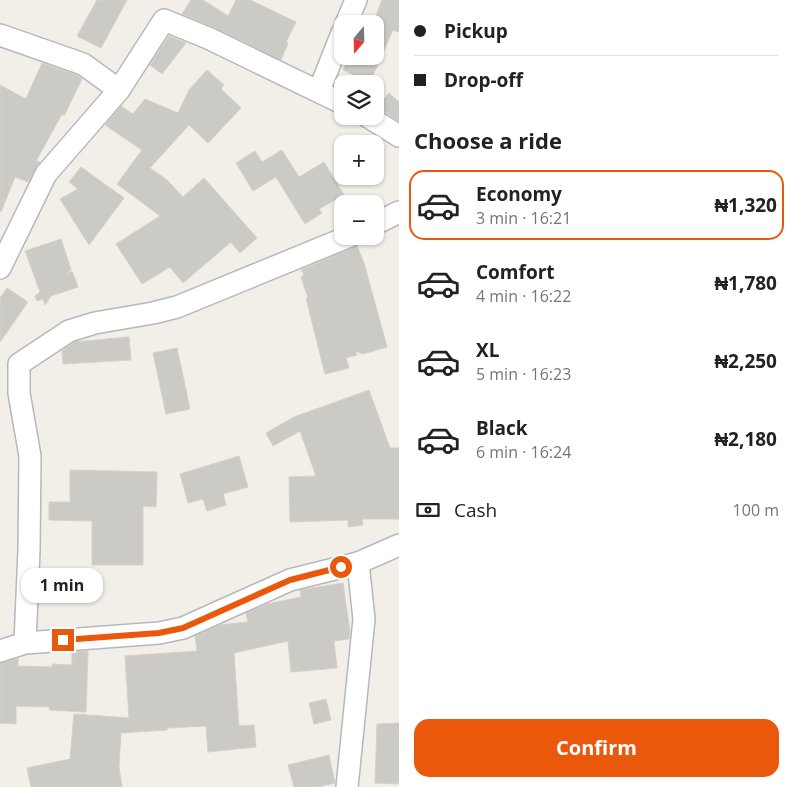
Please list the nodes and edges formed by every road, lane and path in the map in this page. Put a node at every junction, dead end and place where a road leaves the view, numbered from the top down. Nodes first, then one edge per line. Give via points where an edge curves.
1 (356, 0) edge
2 (350, 15) edge
3 (0, 35) edge
4 (334, 53) edge
5 (119, 90) junction
6 (319, 91) junction
7 (334, 99) edge
8 (381, 125) edge
9 (399, 136) edge
10 (399, 212) edge
11 (384, 220) edge
12 (334, 243) edge
13 (0, 268) edge
14 (399, 545) edge
15 (358, 563) junction
16 (25, 643) junction
17 (0, 651) edge
18 (347, 787) edge

1 - 2 street
3 - 5 street via 84,64
4 - 6 street
5 - 6 street via 164,20
5 - 13 street via 46,174
6 - 7 street
8 - 9 street
10 - 11 street
12 - 16 street via 177,307 69,330 20,364 19,393 30,456 30,550
14 - 15 street
15 - 16 street via 290,580 183,628 159,633
15 - 18 street via 364,619
16 - 17 street

